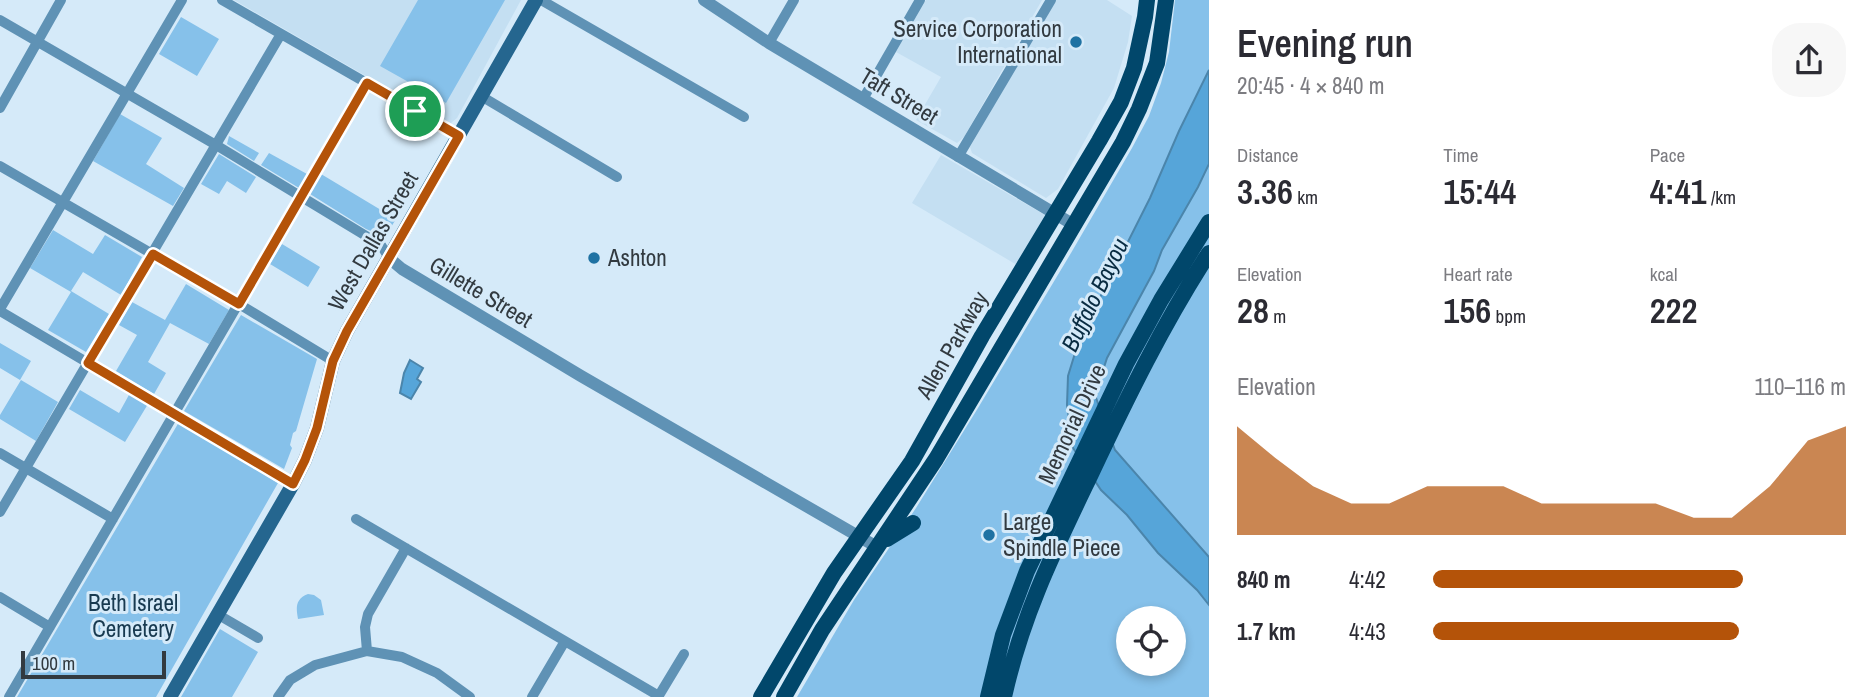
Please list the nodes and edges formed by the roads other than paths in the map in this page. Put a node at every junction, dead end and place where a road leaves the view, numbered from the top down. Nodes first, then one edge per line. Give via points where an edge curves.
1 (61, 0) edge
2 (182, 0) edge
3 (222, 0) edge
4 (539, 0) edge
5 (704, 0) edge
6 (793, 0) edge
7 (920, 0) edge
8 (1051, 0) edge
9 (1147, 0) edge
10 (1166, 0) edge
11 (0, 20) edge
12 (281, 34) junction
13 (37, 42) junction
14 (769, 43) junction
15 (367, 83) junction
16 (126, 94) junction
17 (481, 96) junction
18 (863, 99) junction
19 (0, 108) edge
20 (744, 117) dead end
21 (459, 136) junction
22 (216, 145) junction
23 (958, 157) junction
24 (0, 166) edge
25 (617, 177) dead end
26 (301, 197) junction
27 (63, 202) junction
28 (1056, 214) junction
29 (1209, 222) edge
30 (1074, 225) junction
31 (1209, 253) edge
32 (153, 254) junction
33 (389, 258) junction
34 (239, 304) junction
35 (0, 310) edge
36 (333, 361) junction
37 (88, 363) junction
38 (174, 414) junction
39 (0, 453) edge
40 (26, 468) junction
41 (293, 484) junction
42 (0, 512) edge
43 (113, 519) junction
44 (356, 519) dead end
45 (912, 523) dead end
46 (859, 537) junction
47 (877, 547) junction
48 (406, 548) junction
49 (0, 597) edge
50 (217, 614) junction
51 (50, 627) junction
52 (258, 638) dead end
53 (565, 641) junction
54 (367, 651) junction
55 (684, 654) dead end
56 (659, 696) edge
57 (9, 697) edge
58 (170, 697) edge
59 (278, 697) edge
60 (470, 697) edge
61 (532, 697) edge
62 (761, 697) edge
63 (784, 697) edge
64 (988, 697) edge
65 (1004, 697) edge

1 - 13 street
2 - 16 street
3 - 12 street
4 - 17 main road, West Dallas Street
4 - 20 street
5 - 14 street, Taft Street
6 - 14 street
7 - 18 street
8 - 23 street
9 - 28 main road, Allen Parkway via 1134,68 1121,102
10 - 30 main road, Allen Parkway via 1157,63 1146,93
11 - 13 street, Gillette Street
12 - 15 street
12 - 22 street
13 - 16 street, Gillette Street
13 - 19 street
14 - 18 street, Taft Street
15 - 21 street
15 - 26 street
16 - 22 street, Gillette Street
16 - 27 street
17 - 21 main road, West Dallas Street
17 - 25 street
18 - 23 street, Taft Street
21 - 33 main road, West Dallas Street
22 - 26 street, Gillette Street
22 - 32 street
23 - 28 street, Taft Street
24 - 27 street
26 - 33 street, Gillette Street via 381,245
26 - 34 street
27 - 32 street
27 - 35 street
28 - 30 street, Taft Street
28 - 46 main road, Allen Parkway via 912,461
29 - 64 main road, Memorial Drive via 1126,363 1027,572
30 - 47 main road, Allen Parkway via 931,467
31 - 65 main road, Memorial Drive via 1140,372 1041,578
32 - 34 street
32 - 37 street
33 - 36 main road, West Dallas Street
33 - 46 street, Gillette Street via 526,344
34 - 36 street
34 - 38 street
35 - 37 street
36 - 41 main road, West Dallas Street via 317,428
37 - 38 street
37 - 40 street
38 - 41 street
38 - 43 street
39 - 40 street
40 - 42 street
40 - 43 street
41 - 50 main road, West Dallas Street
43 - 51 street
44 - 48 street
45 - 47 main road
46 - 47 street, Gillette Street
46 - 62 main road, Allen Parkway
47 - 63 main road, Allen Parkway
48 - 53 street
48 - 54 street via 368,614
49 - 51 street
50 - 52 street
50 - 58 main road, West Dallas Street
51 - 57 street
53 - 56 street
53 - 61 street
54 - 59 street via 316,665 290,680
54 - 60 street via 402,657 437,673
55 - 56 street

